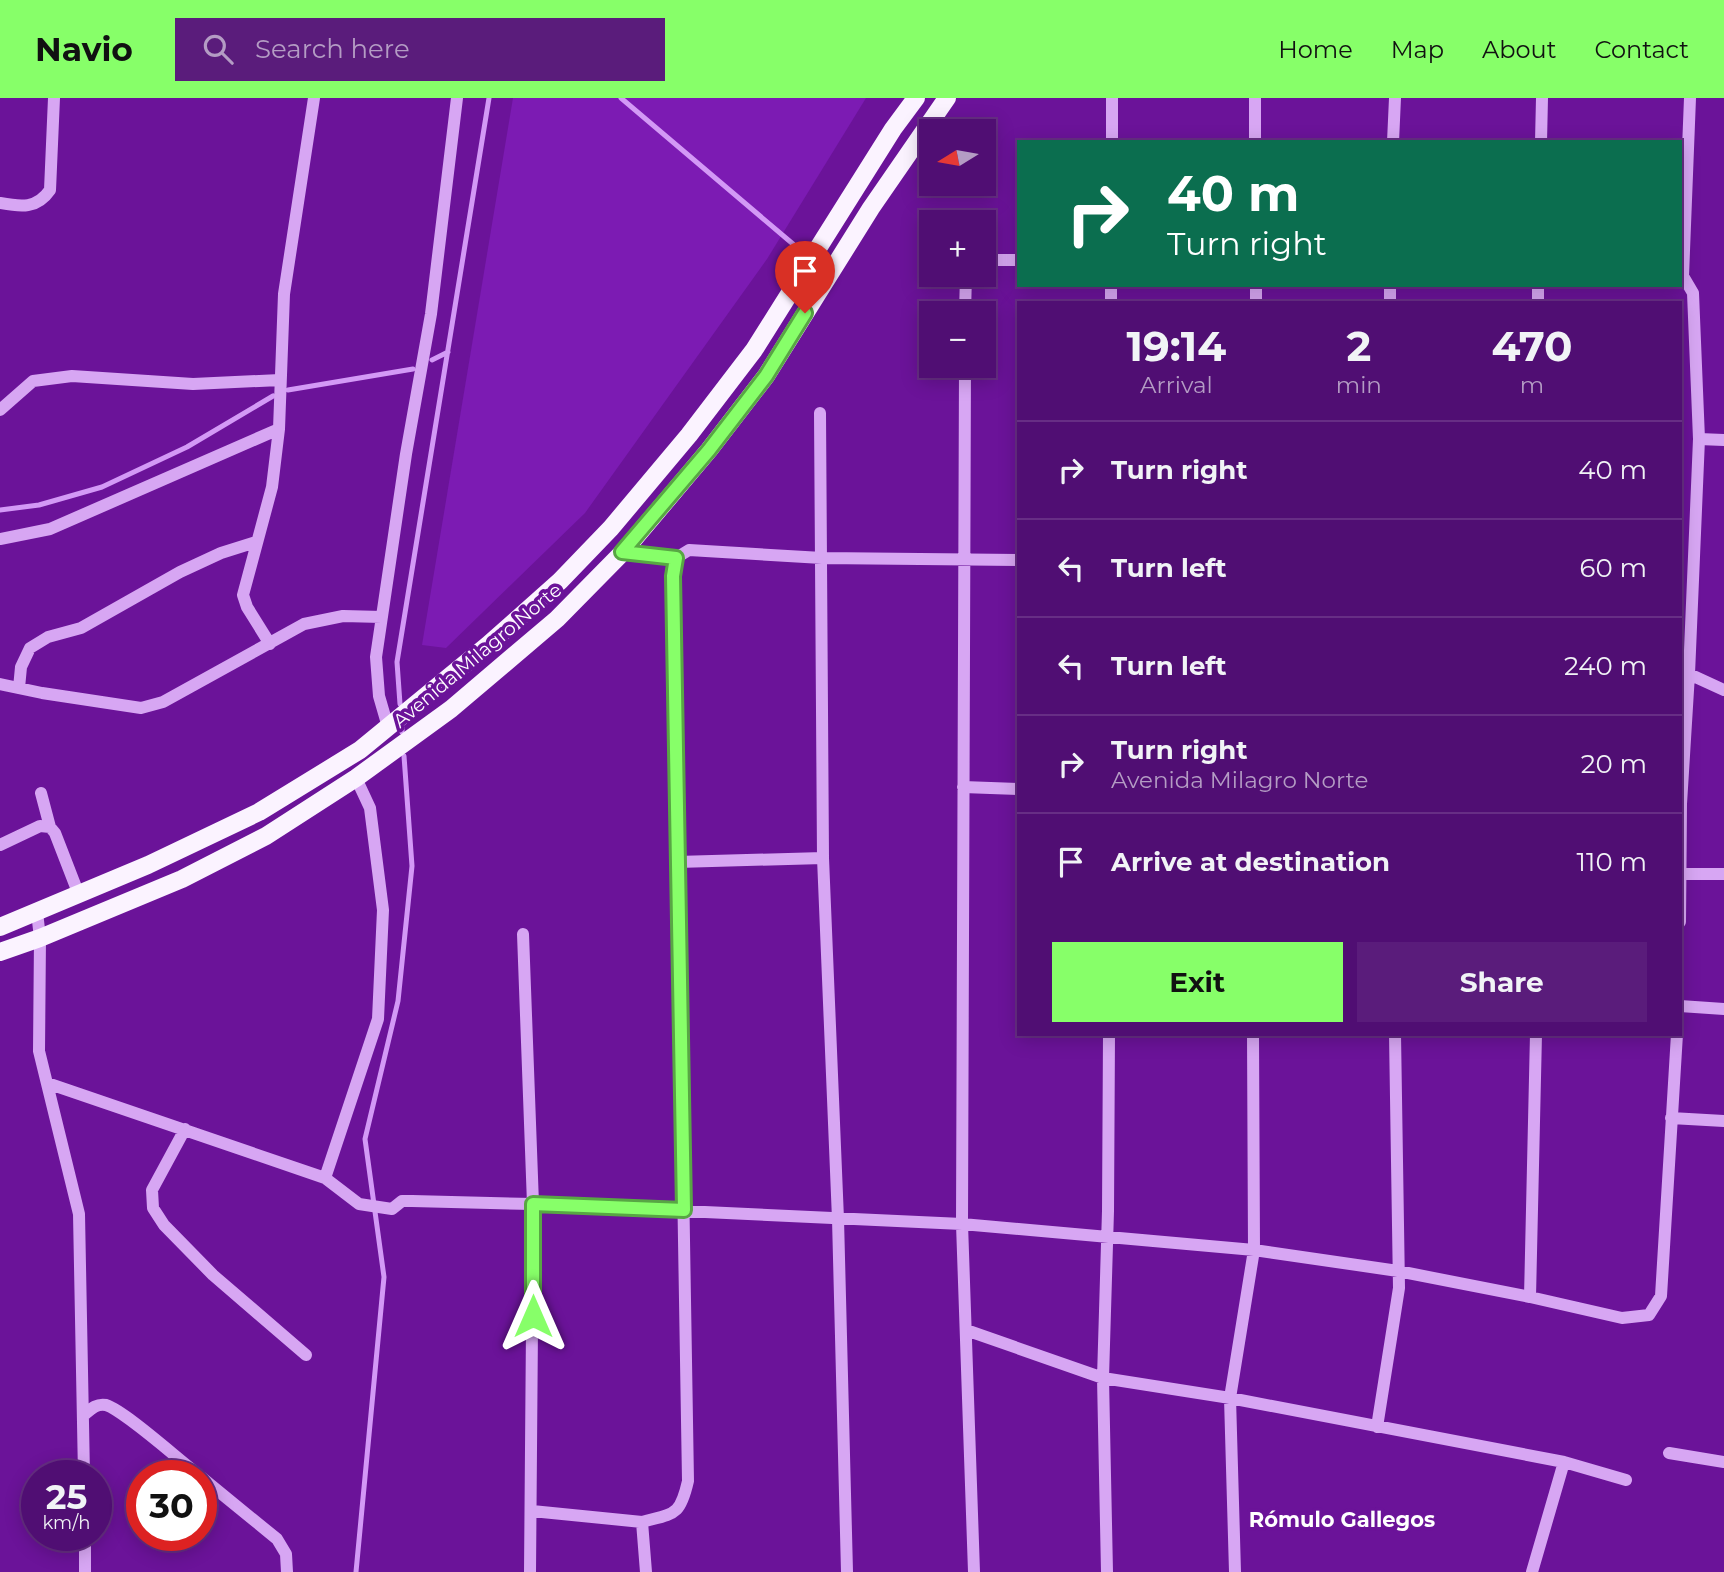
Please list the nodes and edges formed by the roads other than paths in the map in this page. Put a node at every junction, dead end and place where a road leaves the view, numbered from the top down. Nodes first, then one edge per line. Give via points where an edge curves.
1 (54, 98) edge
2 (314, 98) edge
3 (457, 98) edge
4 (916, 98) edge
5 (947, 98) edge
6 (1112, 98) edge
7 (1255, 98) edge
8 (1395, 98) edge
9 (1542, 98) edge
10 (1689, 98) edge
11 (1112, 140) edge
12 (1255, 140) edge
13 (1394, 140) edge
14 (1541, 140) edge
15 (0, 203) edge
16 (1682, 254) edge
17 (996, 260) edge
18 (1017, 260) edge
19 (1682, 277) edge
20 (965, 378) edge
21 (280, 380) junction
22 (0, 410) edge
23 (820, 413) dead end
24 (279, 429) junction
25 (1699, 439) junction
26 (1724, 440) edge
27 (0, 539) edge
28 (256, 542) junction
29 (622, 552) junction
30 (676, 558) junction
31 (822, 558) junction
32 (964, 559) junction
33 (1017, 560) edge
34 (382, 617) junction
35 (270, 643) junction
36 (1689, 674) junction
37 (0, 684) edge
38 (19, 688) junction
39 (1724, 690) edge
40 (388, 727) junction
41 (356, 778) junction
42 (963, 787) junction
43 (1682, 788) edge
44 (1017, 789) edge
45 (41, 793) dead end
46 (50, 827) junction
47 (0, 845) edge
48 (823, 858) junction
49 (677, 862) junction
50 (1682, 874) edge
51 (1724, 874) edge
52 (79, 895) junction
53 (37, 912) junction
54 (0, 927) edge
55 (523, 934) dead end
56 (40, 938) junction
57 (0, 952) edge
58 (1682, 1006) edge
59 (1724, 1009) edge
60 (1109, 1036) edge
61 (1254, 1036) edge
62 (1395, 1036) edge
63 (1536, 1036) edge
64 (1677, 1036) edge
65 (47, 1083) junction
66 (1671, 1118) junction
67 (1724, 1121) edge
68 (185, 1129) junction
69 (325, 1178) junction
70 (533, 1204) junction
71 (684, 1210) junction
72 (838, 1219) junction
73 (962, 1224) junction
74 (1108, 1237) junction
75 (1254, 1250) junction
76 (1398, 1271) junction
77 (1530, 1297) junction
78 (966, 1329) junction
79 (306, 1355) dead end
80 (1103, 1378) junction
81 (1230, 1398) junction
82 (83, 1416) junction
83 (1377, 1427) junction
84 (1670, 1453) dead end
85 (84, 1460) edge
86 (180, 1460) edge
87 (1564, 1462) junction
88 (1724, 1462) edge
89 (1626, 1480) dead end
90 (217, 1490) edge
91 (532, 1511) junction
92 (642, 1522) junction
93 (85, 1551) edge
94 (85, 1572) edge
95 (287, 1572) edge
96 (530, 1572) edge
97 (646, 1572) edge
98 (847, 1572) edge
99 (974, 1572) edge
100 (1107, 1572) edge
101 (1235, 1572) edge
102 (1532, 1572) edge

1 - 15 street via 50,190 35,204
2 - 21 street via 284,294
3 - 34 street via 431,314
4 - 40 main road, Avenida Milagro Norte via 754,349 611,528 560,581
5 - 29 main road, Avenida Milagro Norte via 871,208 766,376
6 - 11 street
7 - 12 street
8 - 13 street
9 - 14 street
10 - 16 street
17 - 18 street
19 - 25 street via 1693,293
20 - 32 street
21 - 22 street via 193,384 72,376 33,382
21 - 24 street
23 - 31 street
24 - 27 street via 50,529
24 - 28 street via 272,487
25 - 26 street
25 - 36 street
28 - 35 street via 243,595
28 - 38 street via 180,572 80,628 48,637 30,648 21,667
29 - 30 street
29 - 41 main road, Avenida Milagro Norte via 547,628 451,709
30 - 31 street via 689,551
30 - 49 street
31 - 32 street
31 - 48 street
32 - 33 street
32 - 42 street
34 - 35 street via 323,619
34 - 40 street via 376,657 379,696
35 - 38 street via 163,702 141,708
36 - 39 street
36 - 43 street
37 - 38 street
40 - 52 main road, Avenida Milagro Norte via 360,750 259,812
41 - 56 main road, Avenida Milagro Norte via 266,836 183,879
41 - 69 street via 370,808 383,910 378,1019
42 - 44 street
42 - 73 street
45 - 46 street
46 - 47 street via 40,826
46 - 52 street
48 - 49 street
48 - 72 street
49 - 71 street
50 - 51 street
52 - 53 main road, Avenida Milagro Norte
53 - 54 main road, Avenida Milagro Norte
53 - 56 street
55 - 70 street
56 - 57 main road, Avenida Milagro Norte
56 - 65 street via 39,1051
58 - 59 street
60 - 74 street
61 - 75 street
62 - 76 street
63 - 77 street
64 - 66 street
65 - 68 street
65 - 82 street via 79,1214
66 - 67 street
66 - 77 street via 1661,1296 1649,1315 1622,1318
68 - 69 street
68 - 79 street via 152,1190 153,1208 213,1275
69 - 70 street via 359,1204 392,1209 402,1201
70 - 71 street
70 - 91 street
71 - 72 street
71 - 92 street via 688,1481 683,1503 672,1514
72 - 73 street
72 - 98 street
73 - 74 street
73 - 78 street
74 - 75 street
74 - 80 street
75 - 76 street
75 - 81 street
76 - 77 street
76 - 83 street
78 - 80 street
78 - 99 street
80 - 81 street
80 - 100 street
81 - 83 street
81 - 101 street
82 - 85 street
82 - 86 street via 94,1406 106,1405
83 - 87 street
84 - 88 street
87 - 89 street
87 - 102 street
90 - 95 street via 277,1539 286,1553
91 - 92 street
91 - 96 street
92 - 97 street
93 - 94 street

